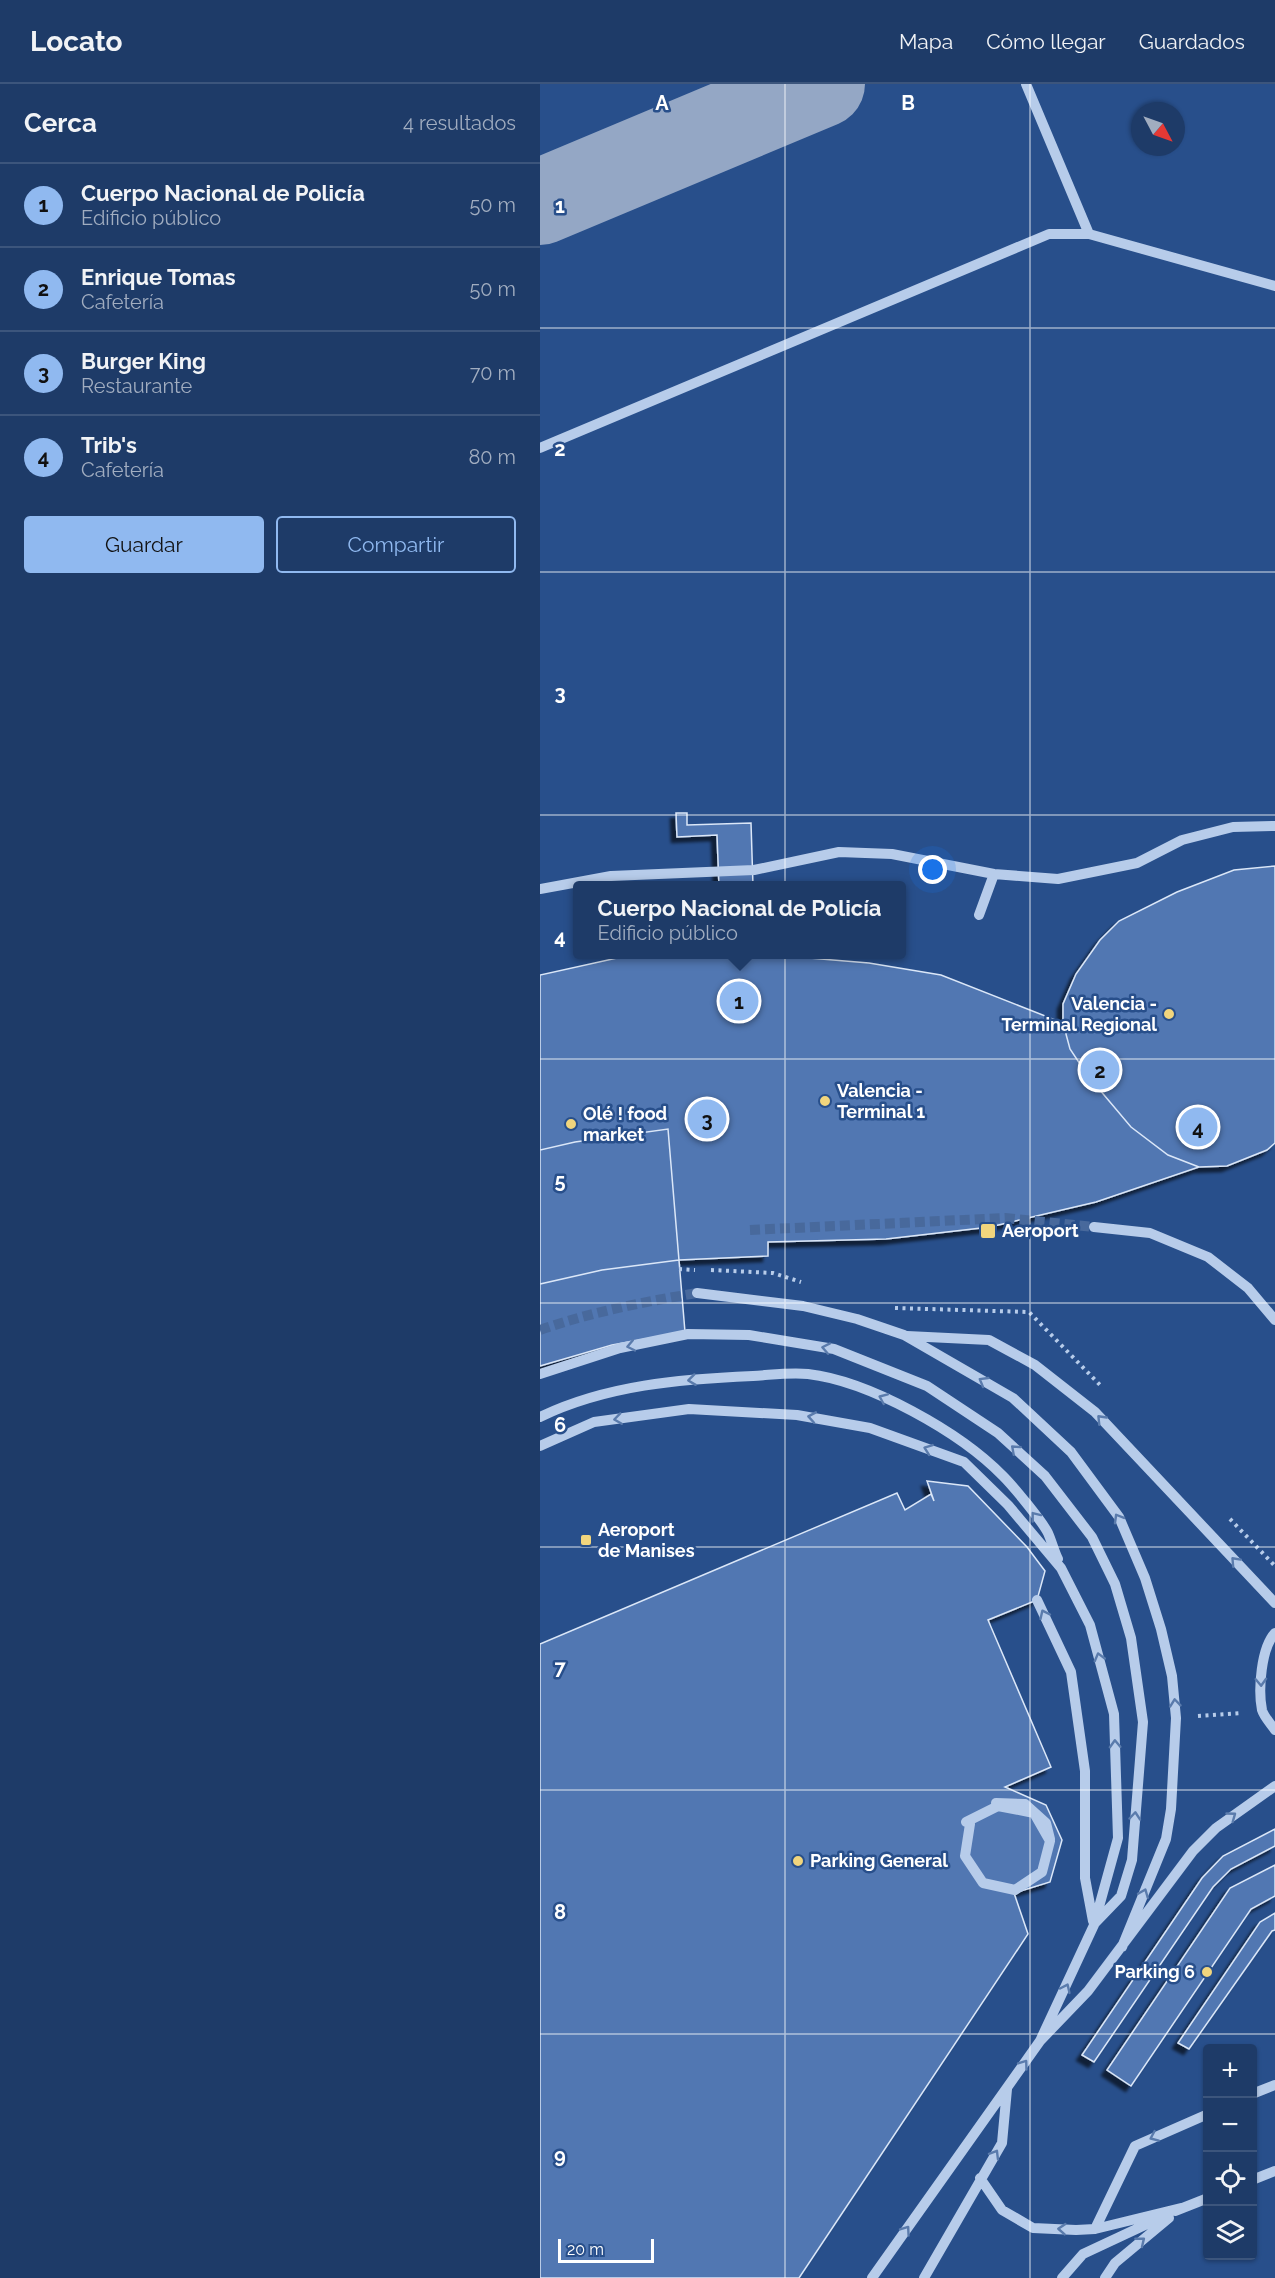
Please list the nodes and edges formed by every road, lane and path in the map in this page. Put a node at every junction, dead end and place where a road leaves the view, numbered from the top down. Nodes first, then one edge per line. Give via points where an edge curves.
1 (1026, 84) edge
2 (1089, 234) junction
3 (1275, 286) edge
4 (540, 448) edge
5 (1275, 826) edge
6 (994, 874) junction
7 (584, 881) edge
8 (573, 883) edge
9 (540, 889) edge
10 (979, 915) dead end
11 (1094, 1227) tunnel mouth
12 (697, 1293) tunnel mouth
13 (1275, 1320) edge
14 (904, 1335) junction
15 (540, 1374) edge
16 (540, 1417) edge
17 (540, 1446) edge
18 (1061, 1568) junction
19 (1037, 1600) dead end
20 (1275, 1603) edge
21 (1275, 1633) edge
22 (1263, 1712) junction
23 (1176, 1718) junction
24 (1275, 1730) edge
25 (1274, 1787) edge
26 (966, 1822) dead end
27 (963, 1836) dead end
28 (1094, 1925) junction
29 (1122, 1947) junction
30 (1040, 2041) junction
31 (1275, 2085) edge
32 (1007, 2087) junction
33 (1257, 2092) edge
34 (1203, 2116) edge
35 (1275, 2171) edge
36 (981, 2178) junction
37 (1257, 2178) edge
38 (1203, 2200) edge
39 (1181, 2208) junction
40 (1095, 2229) junction
41 (1115, 2263) junction
42 (872, 2278) edge
43 (924, 2278) edge
44 (1062, 2278) edge
45 (1105, 2278) edge
46 (1117, 2278) edge

1 - 2 street
2 - 3 street
2 - 4 street via 1049,234
5 - 6 street via 1233,827 1182,840 1137,862 1058,879
6 - 7 street via 892,854 840,852 754,870 611,876
6 - 10 street
8 - 9 street
11 - 13 street via 1150,1233 1208,1257 1248,1288
12 - 14 street via 802,1306
20 -> 14 street via 1095,1412 1035,1365 989,1340
23 -> 14 street via 1172,1676 1161,1629 1119,1517 1071,1452 1013,1398
28 -> 15 street via 1121,1896 1132,1860 1143,1722 1131,1638 1115,1584 1092,1537 1045,1476 998,1433 927,1386 834,1349 749,1335 688,1334 620,1348
18 -> 16 street via 1047,1532 1003,1476 954,1436 887,1399 834,1380 794,1374 628,1387 562,1406
18 -> 17 street via 1008,1505 964,1462 870,1428 797,1415 690,1409 594,1422
28 -> 18 street via 1118,1838 1114,1714 1090,1625
28 -> 19 street via 1085,1878 1085,1771 1071,1672
21 -> 22 street via 1270,1638 1261,1672
22 - 23 path
22 - 24 street
29 -> 23 street via 1166,1839
29 -> 25 street via 1193,1851 1216,1828
26 - 27 street, bridge via 982,1814 990,1810 998,1806 1034,1813 1050,1841 1042,1872 1015,1890 983,1883 965,1856 970,1824 979,1817 987,1810 996,1802 1025,1804 1046,1822 1052,1850 1041,1877 1015,1890 987,1886 967,1865
30 -> 28 street
29 - 30 street via 1088,1992
32 -> 30 street
31 - 33 street
36 -> 32 street via 1002,2143
42 -> 32 street
34 -> 40 street via 1135,2146
35 - 37 street
40 -> 36 street via 1033,2228 1002,2210
36 - 43 street
38 - 39 street
39 - 40 street
41 -> 39 street
39 - 44 street via 1083,2254
41 - 45 street
41 - 46 street

